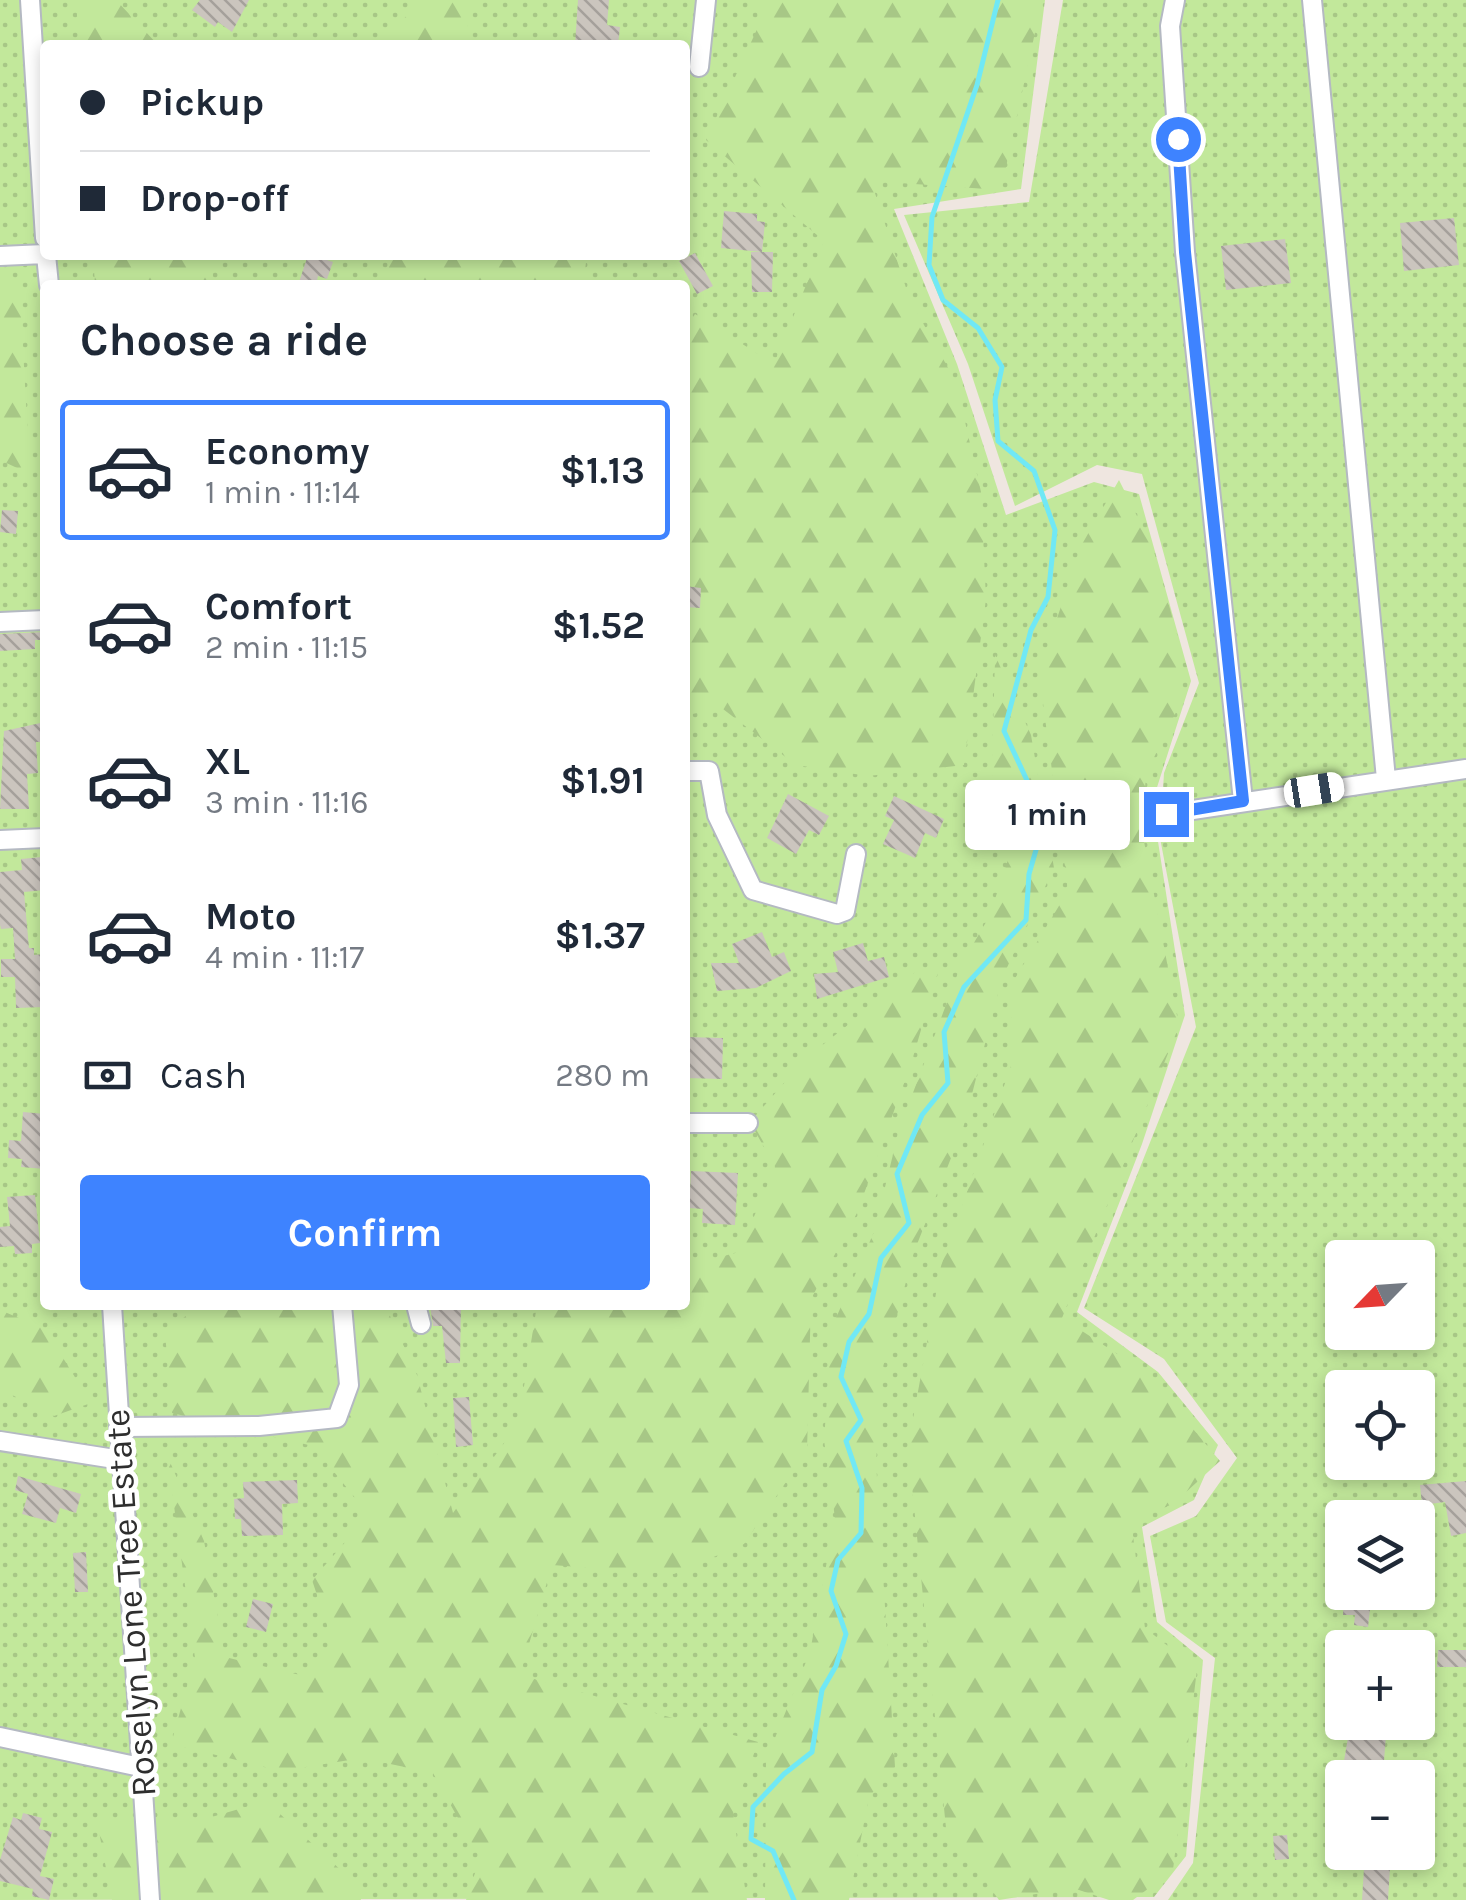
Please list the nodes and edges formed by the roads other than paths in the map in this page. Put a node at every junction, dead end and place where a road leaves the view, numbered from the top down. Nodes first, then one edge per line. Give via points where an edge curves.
1 (30, 0) edge
2 (706, 0) edge
3 (1175, 0) edge
4 (1312, 0) edge
5 (698, 67) dead end
6 (40, 159) edge
7 (40, 254) edge
8 (0, 256) edge
9 (40, 620) edge
10 (0, 622) edge
11 (1466, 769) edge
12 (690, 771) edge
13 (1386, 779) junction
14 (1243, 801) junction
15 (1166, 814) dead end
16 (40, 838) edge
17 (0, 840) edge
18 (856, 854) dead end
19 (690, 1122) edge
20 (748, 1123) dead end
21 (112, 1310) edge
22 (342, 1310) edge
23 (417, 1310) edge
24 (420, 1324) dead end
25 (119, 1428) junction
26 (0, 1442) edge
27 (121, 1460) junction
28 (0, 1736) edge
29 (140, 1767) junction
30 (150, 1900) edge

1 - 6 street
2 - 5 street
3 - 14 street via 1170,26 1185,252
4 - 13 street
7 - 8 street
9 - 10 street
11 - 13 street
12 - 18 street via 709,771 717,815 753,890 837,914 845,911
13 - 14 street
14 - 15 street
16 - 17 street
19 - 20 street
21 - 25 street, Roselyn Lone Tree Estate
22 - 25 street via 348,1385 337,1418
23 - 24 street
25 - 27 street, Roselyn Lone Tree Estate
26 - 27 street
27 - 29 street, Roselyn Lone Tree Estate
28 - 29 street
29 - 30 street, Roselyn Lone Tree Estate

